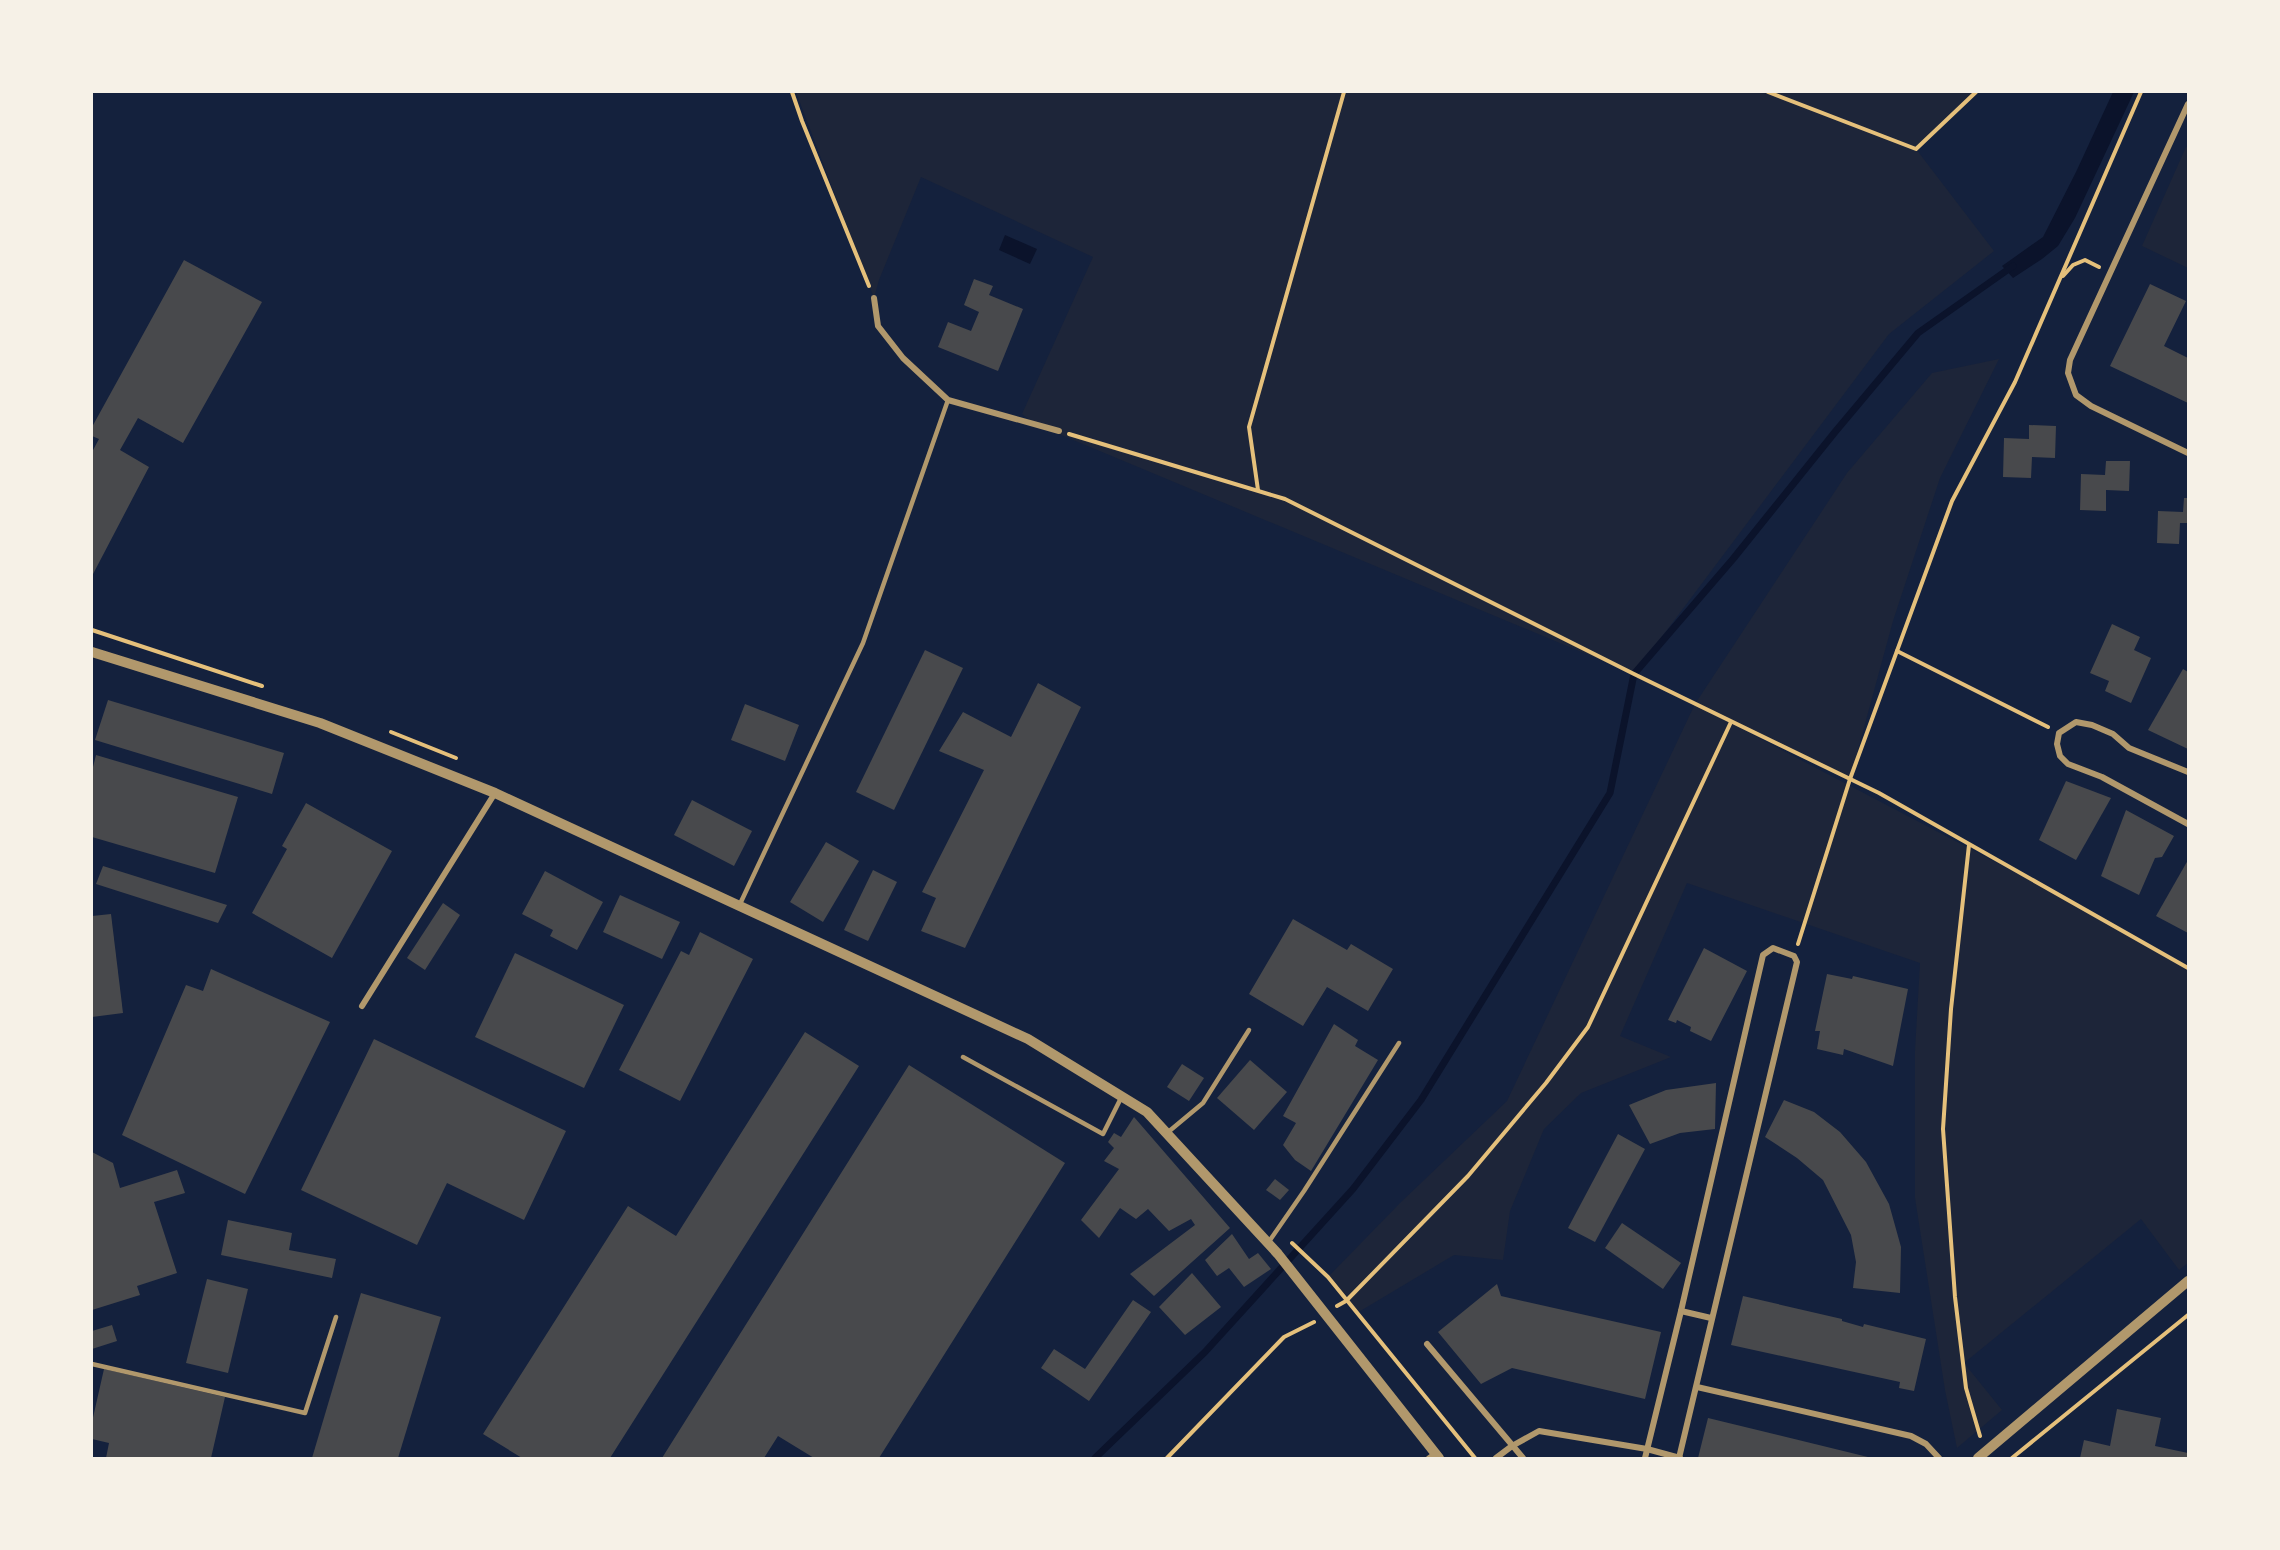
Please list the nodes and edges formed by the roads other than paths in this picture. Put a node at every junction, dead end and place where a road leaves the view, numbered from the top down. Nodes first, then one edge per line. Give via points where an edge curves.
1 (2188, 104) edge
2 (874, 298) road end
3 (948, 400) junction
4 (1059, 431) road end
5 (2188, 453) edge
6 (92, 652) edge
7 (2188, 772) edge
8 (495, 793) junction
9 (2188, 824) edge
10 (740, 905) junction
11 (362, 1006) dead end
12 (1249, 1030) dead end
13 (1399, 1043) dead end
14 (963, 1057) dead end
15 (1122, 1096) junction
16 (1167, 1133) junction
17 (1268, 1243) junction
18 (2188, 1281) edge
19 (1681, 1311) junction
20 (336, 1317) dead end
21 (1712, 1318) junction
22 (1427, 1344) dead end
23 (92, 1364) edge
24 (1697, 1387) junction
25 (1512, 1446) junction
26 (1647, 1449) junction
27 (1434, 1457) edge
28 (1496, 1458) edge
29 (1523, 1458) edge
30 (1645, 1458) edge
31 (1679, 1458) edge
32 (1939, 1458) edge
33 (1978, 1458) edge

1 - 5 street via 2070,360 2068,373 2076,395 2091,406
2 - 3 street via 878,326 903,358
3 - 4 street
3 - 10 lane via 863,643
6 - 8 street via 320,723
7 - 9 street via 2129,748 2113,734 2092,725 2076,722 2059,733 2060,756 2068,764 2102,777
8 - 10 street
8 - 11 street
10 - 15 street via 1028,1039
12 - 16 lane via 1203,1103
13 - 17 lane
14 - 15 lane via 1103,1134
15 - 16 street via 1147,1112
16 - 17 street
17 - 27 street
18 - 33 street
19 - 21 street
19 - 21 street via 1763,955 1773,948 1794,956 1797,962
19 - 26 street
20 - 23 lane via 305,1413
21 - 24 street
22 - 25 street
24 - 31 street
24 - 32 street via 1911,1436
25 - 26 street via 1539,1431
25 - 28 street
25 - 29 street
26 - 30 street
26 - 31 street

